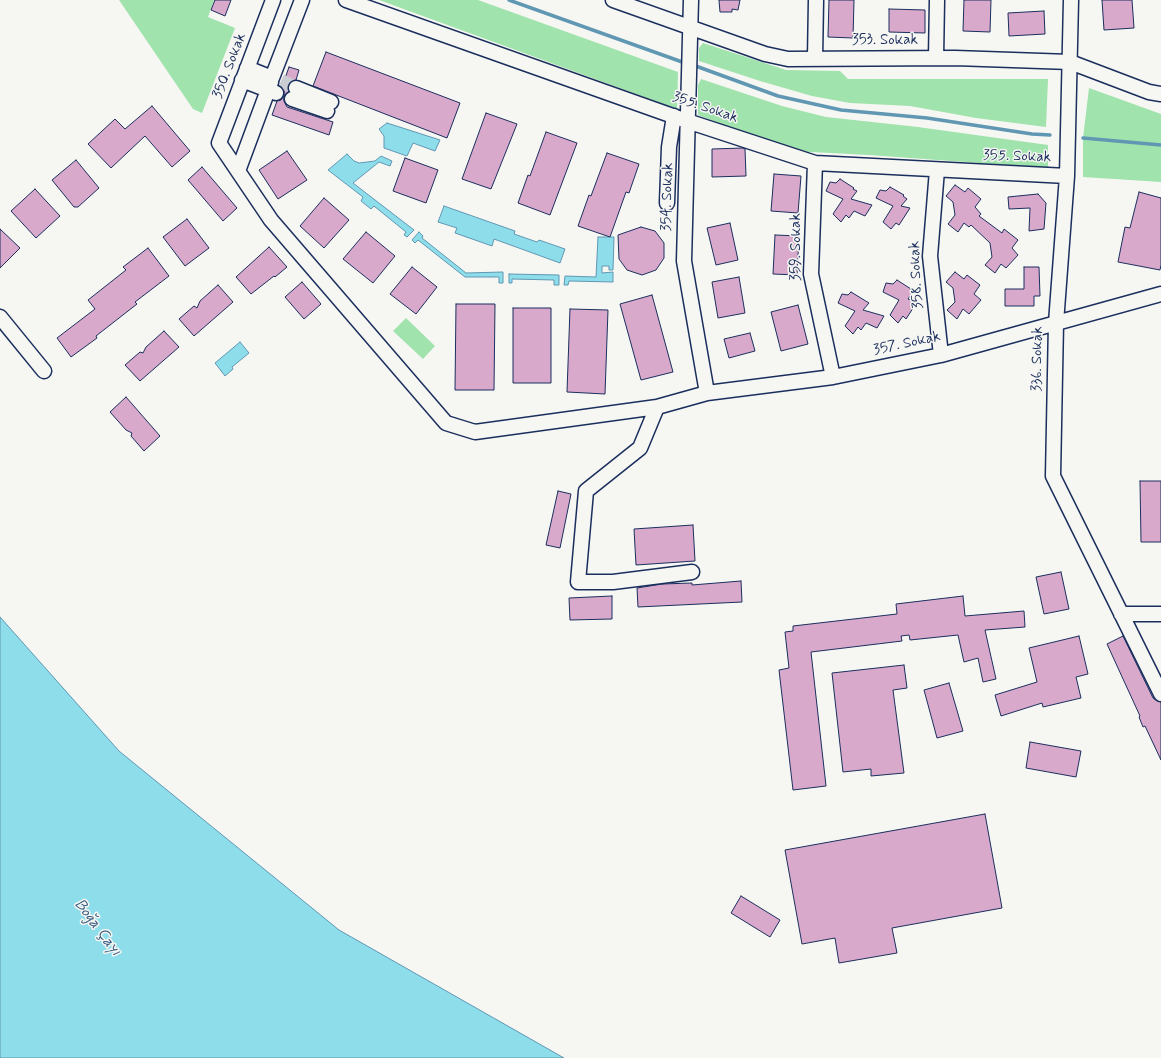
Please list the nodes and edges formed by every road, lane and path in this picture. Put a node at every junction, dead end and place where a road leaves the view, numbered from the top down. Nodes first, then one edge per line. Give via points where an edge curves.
1 (272, 0) edge
2 (302, 0) edge
3 (346, 0) edge
4 (613, 0) edge
5 (691, 0) edge
6 (816, 0) edge
7 (937, 0) edge
8 (1071, 0) edge
9 (690, 27) junction
10 (936, 58) junction
11 (815, 59) junction
12 (1070, 62) junction
13 (245, 74) junction
14 (274, 85) junction
15 (294, 93) tunnel mouth
16 (1161, 94) edge
17 (329, 107) dead end
18 (674, 116) junction
19 (687, 121) junction
20 (219, 143) joint
21 (815, 163) junction
22 (937, 170) junction
23 (238, 171) junction
24 (1067, 176) junction
25 (667, 203) dead end
26 (1161, 294) edge
27 (0, 317) edge
28 (1056, 323) junction
29 (941, 355) junction
30 (44, 371) dead end
31 (832, 377) junction
32 (707, 393) junction
33 (657, 407) junction
34 (692, 572) dead end
35 (1121, 614) junction
36 (1161, 614) edge
37 (1161, 694) edge

1 - 13 street, 350. Sokak
2 - 14 street
3 - 18 street, 355. Sokak
4 - 9 street, 353. Sokak
5 - 9 street, 354. Sokak
6 - 11 street
7 - 10 street
8 - 12 street, 336. Sokak
9 - 11 street, 353. Sokak via 772,56
9 - 19 street, 354. Sokak
10 - 11 street, 353. Sokak
10 - 12 street, 353. Sokak
12 - 16 street, 353. Sokak via 1149,92
12 - 24 street, 336. Sokak
13 - 14 street
13 - 20 street, 350. Sokak
14 - 23 street
15 - 17 street
18 - 19 street, 355. Sokak
18 - 25 street via 669,147
19 - 21 street, 355. Sokak
19 - 32 street, 354. Sokak via 684,261
20 - 23 street, 357. Sokak
21 - 22 street, 355. Sokak
21 - 31 street, 359. Sokak via 811,274
22 - 24 street, 355. Sokak
22 - 29 street, 358. Sokak via 930,256
23 - 33 street, 357. Sokak via 271,220 446,423 475,432
24 - 28 street, 336. Sokak
26 - 28 street, 357. Sokak
27 - 30 street
28 - 29 street, 357. Sokak
28 - 35 street, 336. Sokak via 1053,476
29 - 31 street, 357. Sokak
31 - 32 street, 357. Sokak
32 - 33 street, 357. Sokak
33 - 34 street via 640,448 586,491 578,582 613,582
35 - 36 street
35 - 37 street, 336. Sokak

